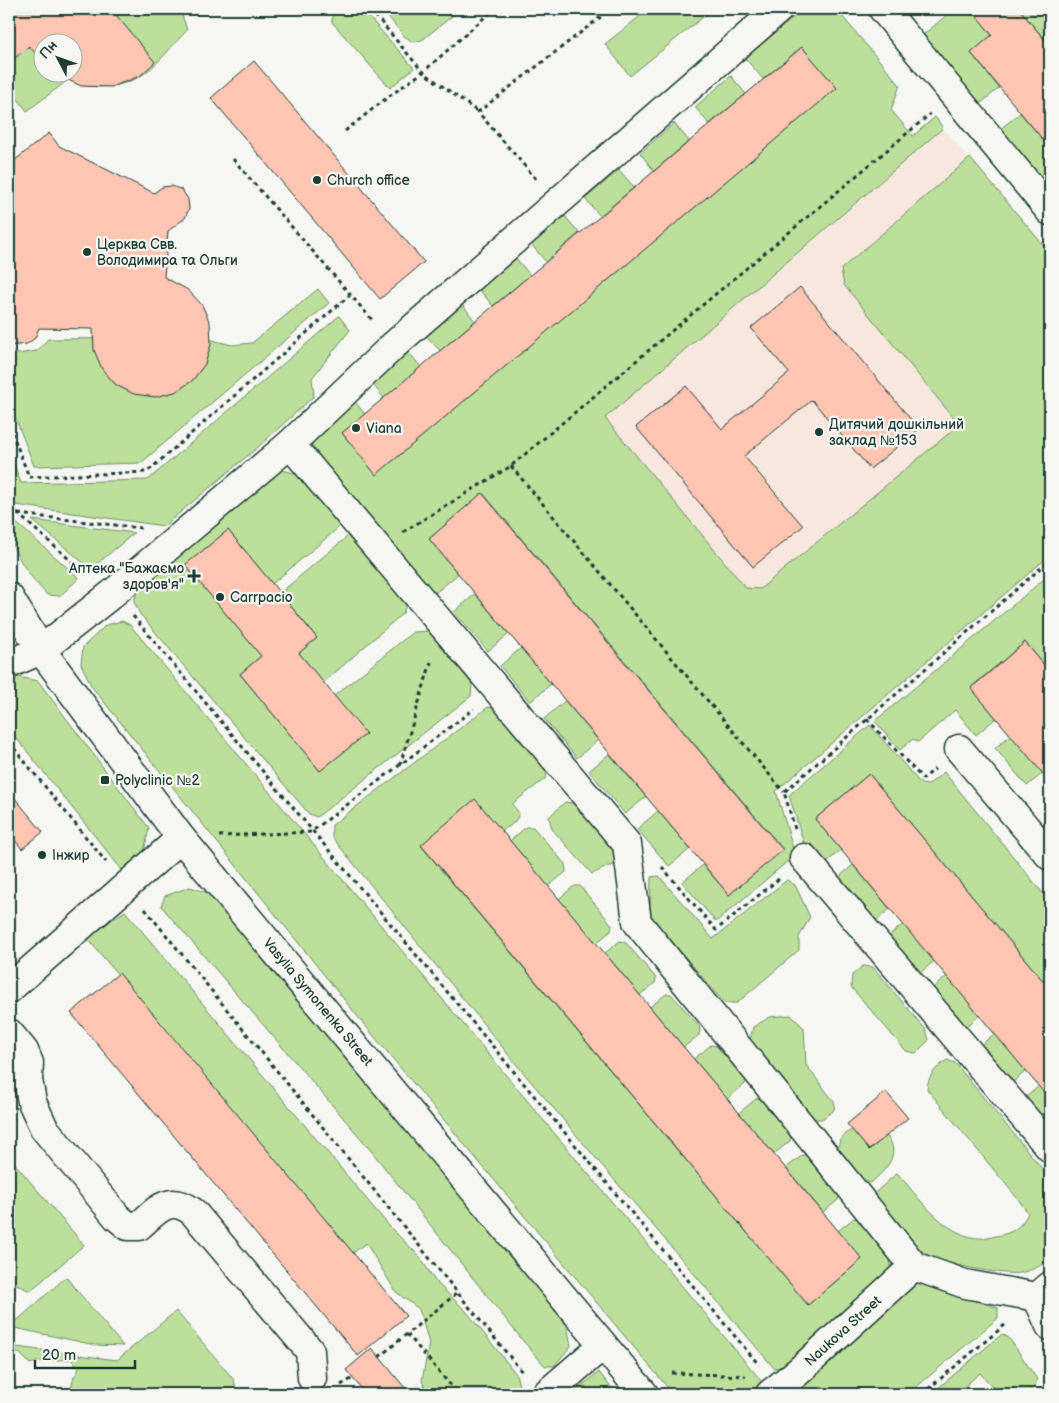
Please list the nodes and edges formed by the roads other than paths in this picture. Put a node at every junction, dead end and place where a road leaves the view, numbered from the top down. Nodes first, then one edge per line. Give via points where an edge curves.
1 (779, 9) edge
2 (883, 9) edge
3 (1050, 211) edge
4 (290, 444) junction
5 (9, 597) edge
6 (41, 650) junction
7 (9, 664) edge
8 (959, 749) road end
9 (181, 838) junction
10 (1050, 856) edge
11 (804, 858) road end
12 (9, 989) edge
13 (9, 1033) edge
14 (1050, 1148) edge
15 (914, 1266) junction
16 (1044, 1292) edge
17 (1050, 1326) edge
18 (603, 1345) junction
19 (312, 1378) dead end
20 (537, 1387) edge
21 (773, 1387) edge
22 (644, 1394) edge

1 - 4 street via 394,345
2 - 3 street
4 - 6 street
4 - 15 street via 627,844 636,922
5 - 6 street, Vasylia Symonenka Street
6 - 7 street
6 - 9 street, Vasylia Symonenka Street
8 - 10 street
9 - 12 street
9 - 18 street, Vasylia Symonenka Street
11 - 14 street
13 - 19 street via 29,1063 32,1102 44,1128 117,1217 128,1226 139,1226 170,1203 183,1204 193,1212 310,1352
15 - 16 street via 965,1284
15 - 21 street, Naukova Street
16 - 17 street
18 - 20 street
18 - 22 street, Vasylia Symonenka Street

